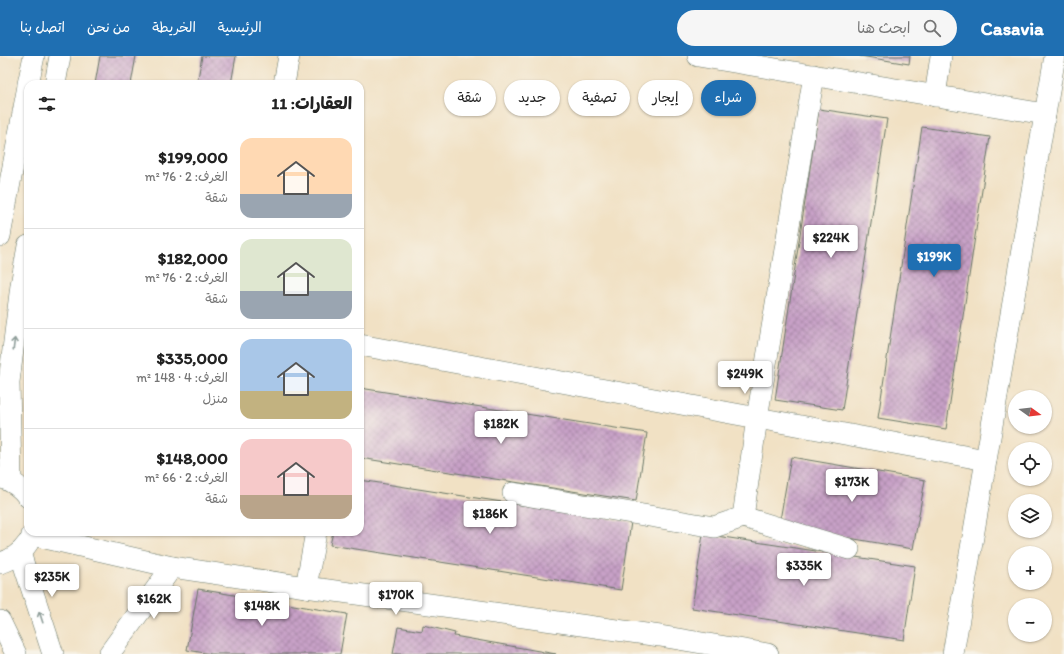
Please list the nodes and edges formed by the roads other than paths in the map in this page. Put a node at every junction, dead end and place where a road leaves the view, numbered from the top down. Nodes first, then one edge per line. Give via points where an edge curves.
1 (34, 56) edge
2 (60, 56) edge
3 (289, 56) edge
4 (698, 56) edge
5 (941, 56) edge
6 (1055, 56) edge
7 (814, 76) junction
8 (29, 80) edge
9 (57, 80) edge
10 (285, 80) edge
11 (935, 96) junction
12 (24, 107) edge
13 (1045, 114) junction
14 (0, 236) edge
15 (24, 292) edge
16 (364, 346) edge
17 (758, 418) junction
18 (986, 460) junction
19 (6, 479) edge
20 (24, 492) edge
21 (513, 493) dead end
22 (743, 517) junction
23 (31, 536) edge
24 (40, 536) edge
25 (315, 536) edge
26 (849, 550) dead end
27 (20, 553) junction
28 (0, 563) edge
29 (172, 567) junction
30 (306, 587) junction
31 (0, 621) edge
32 (658, 645) edge
33 (16, 654) edge
34 (53, 654) edge
35 (109, 654) edge
36 (768, 654) edge
37 (953, 654) edge

1 - 8 street
2 - 9 street
3 - 10 street
4 - 7 street
5 - 11 street
6 - 13 street
7 - 11 street
7 - 17 street
11 - 13 street
12 - 14 street
13 - 18 street
19 -> 15 street via 9,382
16 - 17 street
17 - 18 street
17 - 22 street
18 - 37 street
19 - 20 street
21 - 22 street via 714,527
22 - 26 street
23 - 27 street
24 - 29 street
25 - 30 street
27 - 28 street
34 -> 27 street
29 - 30 street
29 - 35 street
30 - 32 street
31 - 33 street
32 - 36 street

